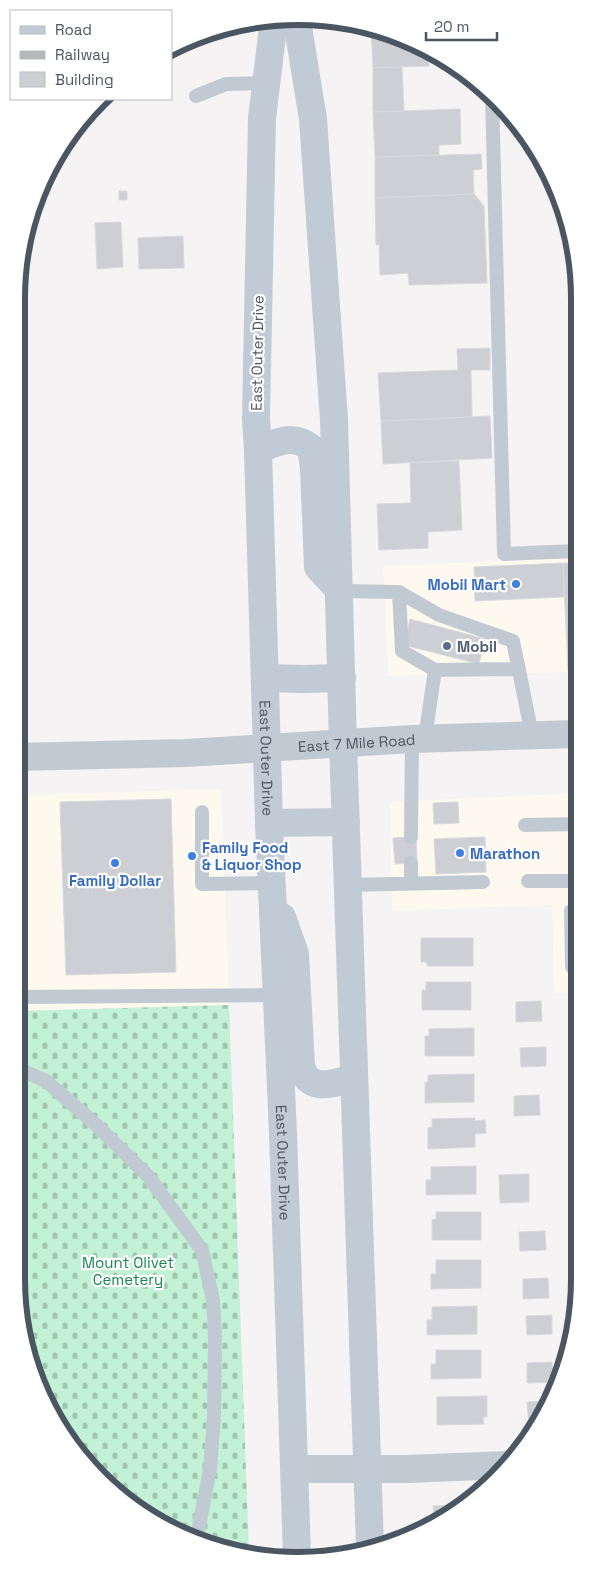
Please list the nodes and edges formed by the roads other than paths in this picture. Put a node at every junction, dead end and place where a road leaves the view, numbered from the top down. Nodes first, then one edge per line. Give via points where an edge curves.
1 (298, 25) edge
2 (273, 26) edge
3 (266, 83) junction
4 (196, 96) dead end
5 (492, 106) edge
6 (258, 450) junction
7 (571, 551) edge
8 (340, 591) junction
9 (399, 592) junction
10 (428, 651) dead end
11 (430, 668) junction
12 (519, 668) junction
13 (265, 678) junction
14 (342, 678) junction
15 (571, 734) edge
16 (532, 735) junction
17 (418, 738) junction
18 (343, 743) junction
19 (268, 748) junction
20 (25, 757) edge
21 (202, 812) dead end
22 (346, 822) junction
23 (269, 823) junction
24 (571, 824) edge
25 (525, 825) dead end
26 (411, 837) dead end
27 (411, 863) dead end
28 (528, 881) dead end
29 (571, 881) edge
30 (482, 882) dead end
31 (411, 883) junction
32 (348, 885) junction
33 (272, 888) junction
34 (277, 996) junction
35 (25, 997) edge
36 (25, 1072) edge
37 (354, 1078) junction
38 (497, 1465) edge
39 (367, 1468) junction
40 (295, 1469) junction
41 (198, 1533) edge
42 (370, 1543) edge
43 (297, 1552) edge

1 - 8 main road via 313,129 334,420
2 - 3 main road, East Outer Drive
3 - 4 lane via 226,84
3 - 6 main road, East Outer Drive via 261,128
5 - 7 lane via 504,554
6 - 8 main road via 288,440 303,441 311,448 318,567
6 - 13 main road, East Outer Drive
8 - 9 lane
8 - 14 main road
9 - 11 lane via 402,651
9 - 12 lane via 437,621 513,641
10 - 11 lane
11 - 12 lane via 456,664
11 - 17 lane
12 - 16 lane
13 - 14 main road
13 - 19 main road, East Outer Drive
14 - 18 main road
15 - 16 street, East 7 Mile Road
16 - 17 street, East 7 Mile Road
17 - 18 street, East 7 Mile Road
17 - 26 lane
18 - 19 street, East 7 Mile Road
18 - 22 main road
19 - 20 street, East 7 Mile Road
19 - 23 main road, East Outer Drive
21 - 33 lane via 202,884
22 - 23 main road
22 - 32 main road
23 - 33 main road, East Outer Drive
24 - 25 lane
27 - 31 lane
28 - 29 lane
30 - 31 lane
31 - 32 lane
32 - 37 main road
33 - 34 main road, East Outer Drive
33 - 37 main road via 295,954 304,1076 324,1085
34 - 35 lane
34 - 40 main road, East Outer Drive
36 - 41 lane via 46,1081 148,1176 202,1250 213,1300 214,1417 210,1469
37 - 39 main road
38 - 39 street
39 - 40 street
39 - 42 main road
40 - 43 main road, East Outer Drive

